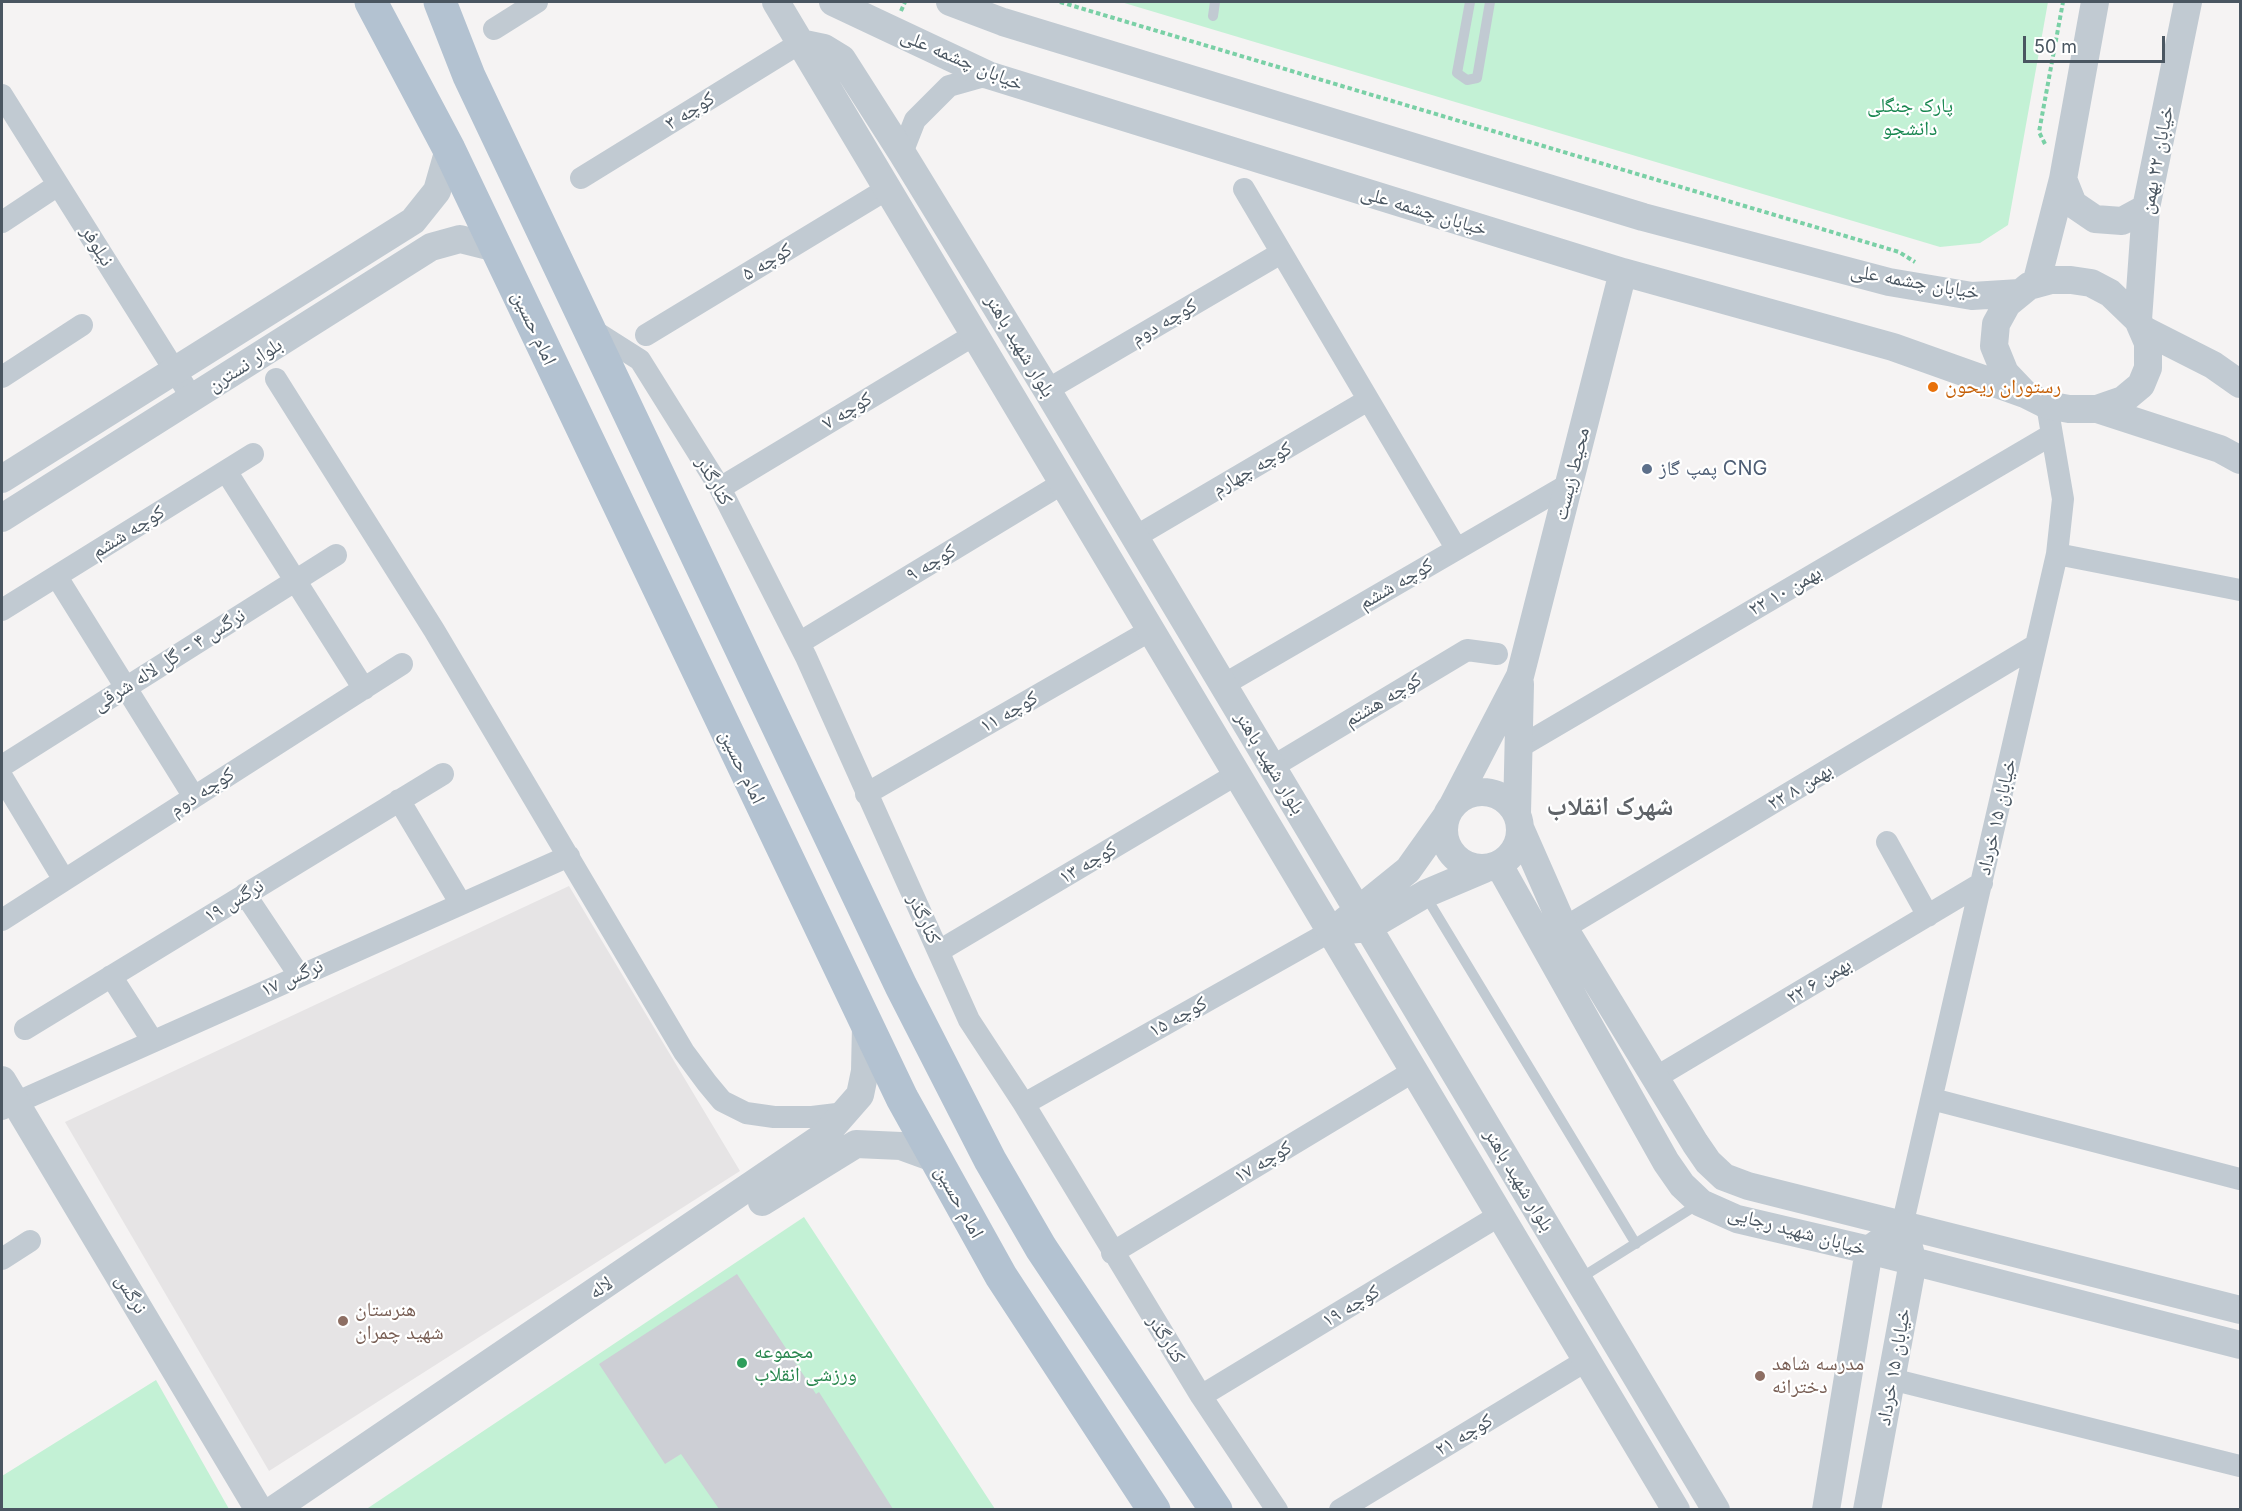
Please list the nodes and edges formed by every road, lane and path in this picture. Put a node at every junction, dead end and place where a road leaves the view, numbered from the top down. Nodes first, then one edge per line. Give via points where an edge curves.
1 (371, 2) edge
2 (441, 2) edge
3 (537, 2) edge
4 (776, 2) edge
5 (833, 2) edge
6 (950, 2) edge
7 (1060, 2) edge
8 (1215, 2) edge
9 (1470, 2) edge
10 (1490, 2) edge
11 (2063, 2) edge
12 (2095, 2) edge
13 (2188, 2) edge
14 (1213, 16) dead end
15 (494, 30) dead end
16 (800, 43) junction
17 (988, 75) junction
18 (2, 95) edge
19 (449, 149) junction
20 (902, 153) junction
21 (581, 178) dead end
22 (2063, 179) junction
23 (58, 185) junction
24 (887, 189) junction
25 (1244, 189) dead end
26 (2146, 208) junction
27 (2, 222) edge
28 (496, 248) junction
29 (1281, 253) junction
30 (1917, 263) dead end
31 (1623, 272) junction
32 (2028, 289) junction
33 (2140, 324) junction
34 (82, 325) dead end
35 (588, 327) junction
36 (974, 334) junction
37 (646, 335) dead end
38 (2213, 365) junction
39 (2241, 369) edge
40 (175, 370) junction
41 (2, 377) edge
42 (276, 379) dead end
43 (2241, 384) edge
44 (1047, 390) junction
45 (192, 398) junction
46 (2036, 399) junction
47 (1368, 400) junction
48 (2097, 409) junction
49 (2051, 435) junction
50 (254, 454) dead end
51 (2241, 460) edge
52 (226, 471) junction
53 (2, 479) edge
54 (1063, 483) junction
55 (1569, 484) junction
56 (720, 488) junction
57 (2, 518) edge
58 (1135, 537) junction
59 (1456, 548) junction
60 (2057, 554) junction
61 (336, 555) dead end
62 (57, 577) junction
63 (295, 581) junction
64 (2241, 590) edge
65 (2, 610) edge
66 (1151, 630) junction
67 (799, 643) junction
68 (2036, 645) junction
69 (1497, 654) dead end
70 (402, 664) dead end
71 (1520, 676) junction
72 (1223, 685) junction
73 (125, 688) junction
74 (364, 689) junction
75 (1518, 748) junction
76 (2, 766) edge
77 (1272, 767) junction
78 (443, 774) dead end
79 (1237, 774) junction
80 (2, 777) edge
81 (866, 794) junction
82 (195, 797) junction
83 (399, 800) junction
84 (1449, 812) junction
85 (1519, 821) junction
86 (1887, 842) dead end
87 (569, 856) junction
88 (1492, 867) junction
89 (64, 880) junction
90 (1982, 883) junction
91 (246, 894) junction
92 (1425, 894) junction
93 (461, 904) junction
94 (1928, 915) junction
95 (1363, 919) junction
96 (2, 920) edge
97 (1564, 928) junction
98 (1331, 931) junction
99 (939, 951) junction
100 (299, 975) junction
101 (111, 976) junction
102 (866, 1025) junction
103 (25, 1029) dead end
104 (152, 1040) junction
105 (1414, 1071) junction
106 (1655, 1078) junction
107 (6, 1096) edge
108 (1932, 1099) junction
109 (1024, 1104) junction
110 (844, 1113) junction
111 (856, 1144) junction
112 (934, 1158) junction
113 (2241, 1179) edge
114 (1701, 1203) junction
115 (1500, 1215) junction
116 (1902, 1226) junction
117 (30, 1241) dead end
118 (1636, 1244) junction
119 (1869, 1250) junction
120 (1112, 1253) junction
121 (3, 1254) edge
122 (1913, 1262) junction
123 (1579, 1280) junction
124 (2241, 1310) edge
125 (2241, 1345) edge
126 (1587, 1360) junction
127 (1891, 1379) junction
128 (1201, 1396) junction
129 (2241, 1466) edge
130 (259, 1509) edge
131 (273, 1509) edge
132 (308, 1509) edge
133 (1154, 1509) edge
134 (1216, 1509) edge
135 (1277, 1509) edge
136 (1340, 1509) edge
137 (1676, 1509) edge
138 (1716, 1509) edge
139 (1826, 1509) edge
140 (1867, 1509) edge

1 - 19 main road, امام حسین
2 - 35 main road via 468,76
3 - 15 street
4 - 16 street, بلوار شهید باهنر
5 - 17 street, خیابان چشمه علی
6 - 32 street, خیابان چشمه علی via 1003,22 1643,217 1889,282 1972,296
7 - 30 path via 1899,252
8 - 14 lane
9 - 10 lane via 1457,73 1467,80 1477,78
11 - 22 path via 2039,132
12 - 22 street
13 - 26 street, خیابان ۲۲ بهمن
16 - 20 street, بلوار شهید باهنر via 824,48 842,58
16 - 21 street, کوچه ۳
16 - 24 street, بلوار شهید باهنر
17 - 20 street via 949,86 915,120
17 - 31 street, خیابان چشمه علی
18 - 23 street, نیلوفر
19 - 28 main road, امام حسین
19 - 40 street, بلوار نسترن via 437,191 413,221
20 - 44 street, بلوار شهید باهنر
22 - 26 street via 2073,204 2095,219 2122,221
22 - 32 street
23 - 27 street
23 - 40 street, نیلوفر
24 - 36 street, بلوار شهید باهنر
24 - 37 street, کوچه ۵
25 - 29 street
26 - 33 street, خیابان ۲۲ بهمن
28 - 45 street, بلوار نسترن via 460,239 431,247
28 - 102 main road, امام حسین
29 - 44 street, کوچه دوم
29 - 47 street
31 - 46 street, خیابان چشمه علی via 1893,346
31 - 55 street, محیط زیست
32 - 33 street via 2071,279 2091,283 2110,293
32 - 46 street via 2007,304 1996,324 1994,346 2005,373
33 - 38 street
33 - 48 street via 2148,343 2148,368 2141,385 2122,400
34 - 41 street
35 - 56 street, کنارگذر via 640,360
35 - 134 main road via 901,986 990,1160 1041,1248
36 - 54 street, بلوار شهید باهنر
36 - 56 street, کوچه ۷
38 - 39 street
38 - 43 street
40 - 45 street, نیلوفر
40 - 53 street, بلوار نسترن
42 - 87 street via 434,630
44 - 58 street, بلوار شهید باهنر
45 - 57 street, بلوار نسترن
46 - 48 street via 2069,410
46 - 49 street, خیابان ۱۵ خرداد
47 - 58 street, کوچه چهارم
47 - 59 street
48 - 51 street via 2220,449
49 - 60 street, خیابان ۱۵ خرداد via 2063,499
49 - 75 street, ۲۲ بهمن ۱۰
50 - 52 street, کوچه ششم
52 - 62 street, کوچه ششم
52 - 63 street
54 - 66 street, بلوار شهید باهنر
54 - 67 street, کوچه ۹
55 - 59 street, کوچه ششم
55 - 71 street, محیط زیست
56 - 67 street, کنارگذر
58 - 72 street, بلوار شهید باهنر
59 - 72 street, کوچه ششم
60 - 64 street
60 - 68 street, خیابان ۱۵ خرداد
61 - 63 street, نرگس ۴ - گل لاله شرقی
62 - 65 street, کوچه ششم
62 - 73 street
63 - 73 street, نرگس ۴ - گل لاله شرقی
63 - 74 street
66 - 79 street, بلوار شهید باهنر
66 - 81 street, کوچه ۱۱
67 - 81 street, کنارگذر
68 - 90 street, خیابان ۱۵ خرداد
68 - 97 street, ۲۲ بهمن ۸
69 - 77 street, کوچه هشتم via 1467,650
70 - 74 street, کوچه دوم
71 - 75 street, محیط زیست
71 - 84 street, محیط زیست
72 - 77 street, بلوار شهید باهنر
73 - 76 street, نرگس ۴ - گل لاله شرقی
73 - 82 street
74 - 82 street, کوچه دوم
75 - 85 street, محیط زیست
77 - 95 street, بلوار شهید باهنر
78 - 83 street, نرگس ۱۹
79 - 98 street, بلوار شهید باهنر
79 - 99 street, کوچه ۱۳
80 - 89 street
81 - 99 street, کنارگذر
82 - 89 street, کوچه دوم
83 - 91 street, نرگس ۱۹
83 - 93 street
84 - 85 street via 1465,796 1479,792 1507,801
84 - 88 street via 1443,833 1456,860 1469,867
84 - 95 street, محیط زیست via 1408,870
85 - 88 street via 1518,843 1511,856
85 - 97 street, خیابان شهید رجایی
86 - 94 street
87 - 93 street, نرگس ۱۷
87 - 110 street via 684,1052 722,1101 746,1113 774,1118
88 - 92 street
88 - 114 street, خیابان شهید رجایی via 1666,1162
89 - 96 street, کوچه دوم
90 - 94 street, ۲۲ بهمن ۶
90 - 108 street, خیابان ۱۵ خرداد
91 - 100 street
91 - 101 street, نرگس ۱۹
92 - 95 street
92 - 118 lane
93 - 100 street, نرگس ۱۷
94 - 106 street, ۲۲ بهمن ۶
95 - 98 street
95 - 123 street, بلوار شهید باهنر
97 - 106 street, خیابان شهید رجایی
98 - 105 street, بلوار شهید باهنر
98 - 109 street, کوچه ۱۵
99 - 109 street, کنارگذر via 969,1020
100 - 104 street, نرگس ۱۷
101 - 103 street, نرگس ۱۹
101 - 104 street
102 - 110 street, لاله via 860,1095
102 - 112 main road, امام حسین
104 - 107 street, نرگس ۱۷
105 - 115 street, بلوار شهید باهنر
105 - 120 street, کوچه ۱۷
106 - 116 street, خیابان شهید رجایی via 1708,1162 1724,1177
107 - 130 street, نرگس
108 - 113 street
108 - 116 street, خیابان ۱۵ خرداد
109 - 120 street, کنارگذر
110 - 111 street via 859,1126 861,1134
110 - 131 street, لاله via 825,1135 771,1173
111 - 112 street via 901,1146
111 - 132 street, لاله via 782,1189
112 - 133 main road, امام حسین via 1001,1276
114 - 118 lane
114 - 119 street, خیابان شهید رجایی via 1737,1219
115 - 126 street, بلوار شهید باهنر
115 - 128 street, کوچه ۱۹
116 - 119 street
116 - 122 street, خیابان ۱۵ خرداد
116 - 124 street, خیابان شهید رجایی
117 - 121 street
118 - 123 lane
119 - 122 street, خیابان شهید رجایی
119 - 139 street
120 - 128 street, کنارگذر
122 - 125 street, خیابان شهید رجایی
122 - 127 street, خیابان ۱۵ خرداد
123 - 138 street, بلوار شهید باهنر
126 - 136 street, کوچه ۲۱
126 - 137 street, بلوار شهید باهنر
127 - 129 street
127 - 140 street, خیابان ۱۵ خرداد
128 - 135 street, کنارگذر

